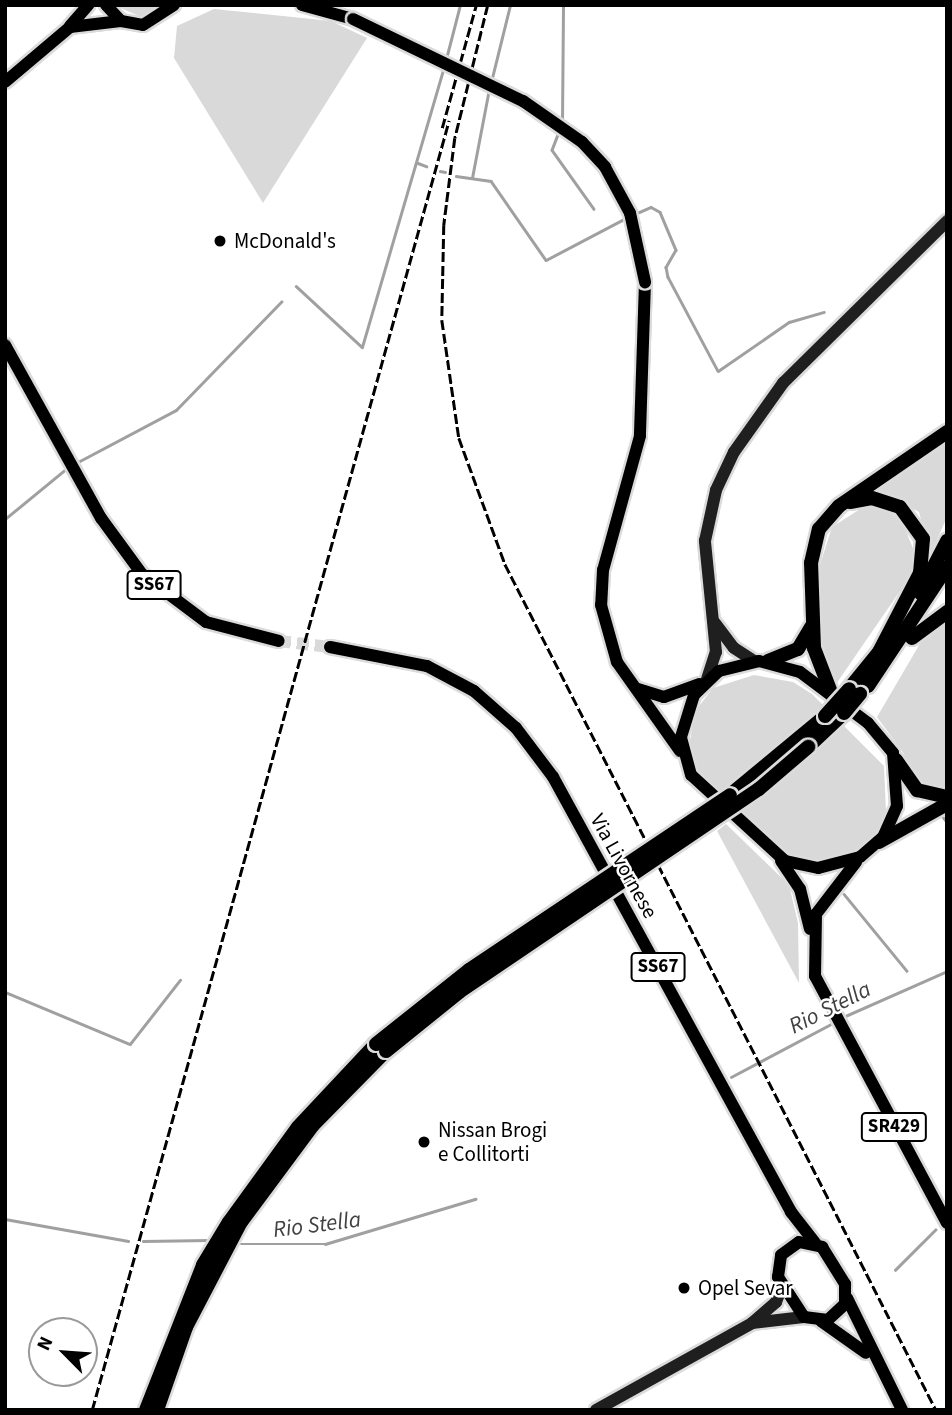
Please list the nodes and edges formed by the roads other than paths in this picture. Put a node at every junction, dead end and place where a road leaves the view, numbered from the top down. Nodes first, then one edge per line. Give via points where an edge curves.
1 (88, 5) edge
2 (106, 5) edge
3 (186, 5) edge
4 (302, 5) edge
5 (171, 9) edge
6 (121, 20) junction
7 (70, 27) junction
8 (5, 82) edge
9 (947, 221) edge
10 (5, 345) edge
11 (947, 432) edge
12 (842, 505) junction
13 (947, 541) edge
14 (947, 567) edge
15 (947, 612) edge
16 (814, 615) junction
17 (714, 621) junction
18 (279, 642) tunnel mouth
19 (330, 646) tunnel mouth
20 (878, 654) junction
21 (761, 661) junction
22 (705, 681) junction
23 (634, 686) junction
24 (859, 690) junction
25 (832, 695) junction
26 (684, 757) junction
27 (896, 760) junction
28 (947, 797) edge
29 (947, 804) edge
30 (879, 842) junction
31 (868, 852) junction
32 (776, 855) junction
33 (811, 937) junction
34 (381, 1047) junction
35 (791, 1212) junction
36 (947, 1223) edge
37 (814, 1243) junction
38 (786, 1249) junction
39 (782, 1286) junction
40 (846, 1298) junction
41 (804, 1317) junction
42 (821, 1321) junction
43 (752, 1323) junction
44 (876, 1362) junction
45 (145, 1410) edge
46 (157, 1410) edge
47 (596, 1410) edge
48 (902, 1410) edge

1 - 7 main road
2 - 6 main road
3 - 5 main road
4 - 23 main road, bridge via 353,19 523,101 582,142 622,196 645,282 640,436 600,586 609,645
5 - 6 main road via 143,25
6 - 7 main road
7 - 8 main road
9 - 17 main road via 803,362 744,435 708,524 703,572
10 - 18 main road, SS67 via 113,538 159,590 214,625
11 - 12 highway
12 - 16 highway via 825,519 814,544
12 - 20 highway via 887,501 907,512 923,540 920,573
13 - 20 highway
14 - 24 highway
15 - 24 highway via 926,624
16 - 21 highway via 803,646
16 - 25 highway via 817,664
17 - 21 main road via 734,648
17 - 22 main road via 716,652
19 - 35 main road, Via Livornese / SS67 via 427,666 474,691 516,728 553,777
20 - 24 highway
21 - 22 main road
21 - 25 main road via 793,668
22 - 23 main road via 664,697
22 - 26 main road via 681,724
23 - 26 main road
24 - 34 highway, bridge via 730,795 469,970
24 - 34 highway, bridge via 844,713 759,789
25 - 27 main road via 875,729
26 - 32 main road via 701,789
27 - 28 highway via 917,790
27 - 30 main road via 899,798
29 - 30 highway
30 - 31 main road
31 - 32 main road via 818,868
31 - 33 main road, SR429 via 829,890
32 - 33 main road, SR429 via 800,889
33 - 36 main road, SR429 via 815,976
34 - 45 highway via 298,1127 229,1222 203,1265
34 - 46 highway via 313,1125 241,1222 186,1327
35 - 37 main road, Via Livornese / SS67
35 - 38 main road
37 - 38 main road
37 - 40 main road, Via Livornese / SS67 via 831,1259
38 - 39 main road via 778,1263
39 - 41 main road
39 - 43 main road via 776,1302
40 - 42 main road via 838,1314
40 - 44 main road, Via Livornese / SS67
41 - 42 main road, Via Livornese / SS67
41 - 43 main road
42 - 44 main road, Via Livornese / SS67
43 - 47 main road
44 - 48 main road, Via Livornese / SS67

